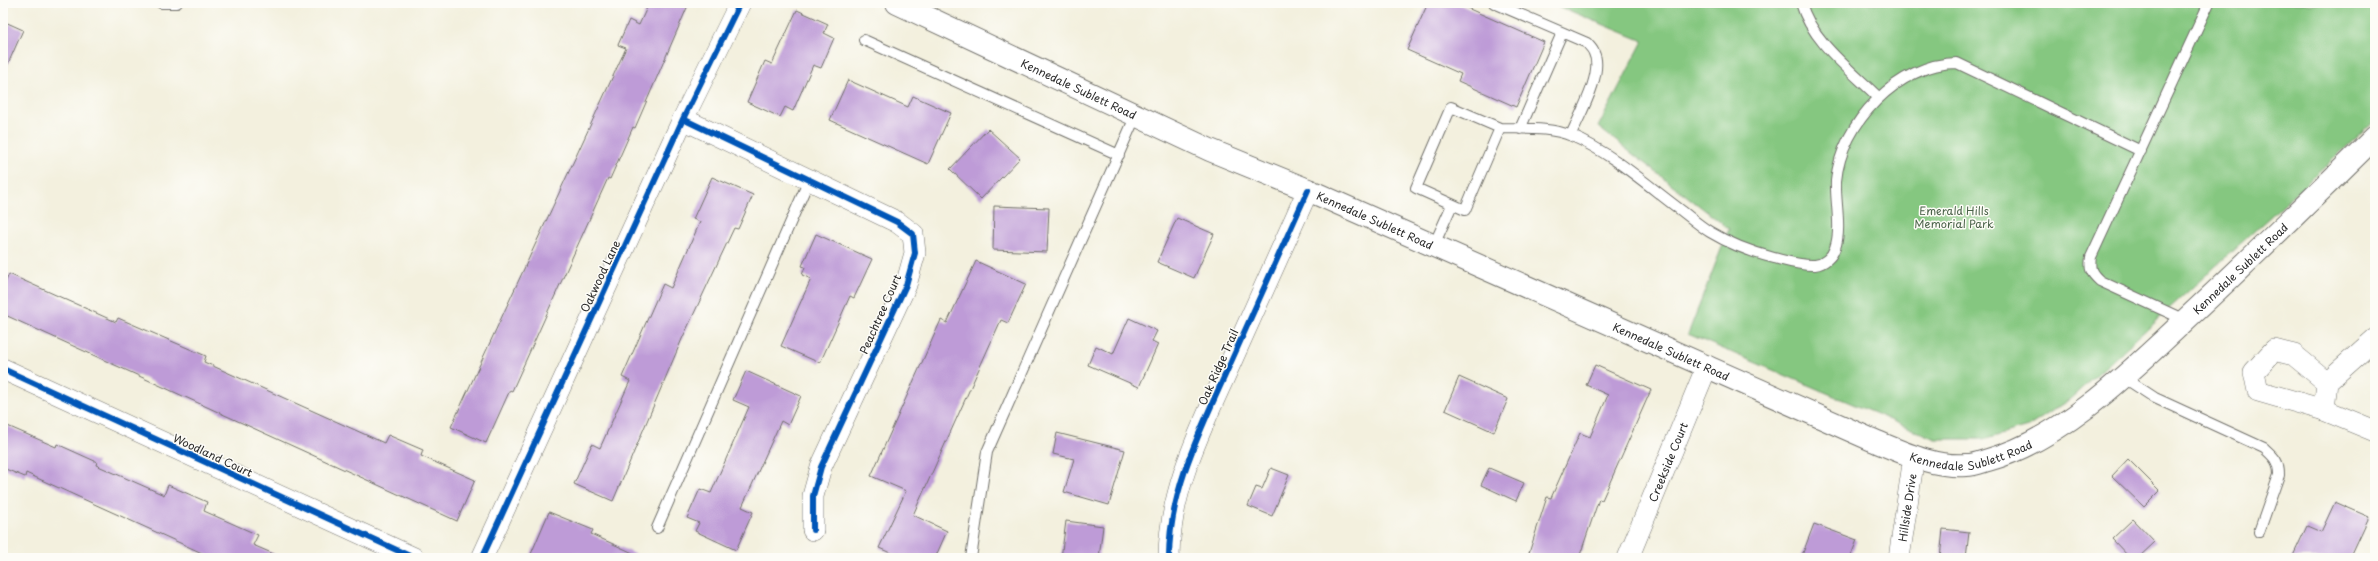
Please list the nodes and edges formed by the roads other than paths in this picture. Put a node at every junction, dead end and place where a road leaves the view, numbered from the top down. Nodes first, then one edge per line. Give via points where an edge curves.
1 (161, 3) edge
2 (177, 3) edge
3 (740, 3) edge
4 (897, 3) edge
5 (1494, 3) edge
6 (1801, 3) edge
7 (2210, 3) edge
8 (1562, 33) junction
9 (864, 40) dead end
10 (1879, 98) junction
11 (1136, 115) junction
12 (683, 120) junction
13 (1500, 128) junction
14 (1520, 129) junction
15 (1571, 135) junction
16 (2375, 137) edge
17 (2142, 150) junction
18 (1119, 155) junction
19 (809, 180) junction
20 (1308, 190) junction
21 (1452, 204) junction
22 (1434, 245) junction
23 (2185, 320) junction
24 (2375, 339) edge
25 (1707, 366) junction
26 (3, 370) edge
27 (2123, 377) junction
28 (2326, 382) junction
29 (2324, 410) junction
30 (2375, 431) edge
31 (1914, 457) junction
32 (657, 528) dead end
33 (813, 530) dead end
34 (2259, 532) dead end
35 (414, 558) edge
36 (482, 558) edge
37 (971, 558) edge
38 (1169, 558) edge
39 (1628, 558) edge
40 (1899, 558) edge

1 - 2 lane
3 - 12 street, Oakwood Lane
4 - 11 main road, Kennedale Sublett Road
5 - 8 lane
6 - 10 lane via 1806,19 1818,37
7 - 17 lane
8 - 14 lane
8 - 15 lane via 1587,43 1595,53 1597,68
9 - 18 lane
10 - 15 lane via 1847,144 1839,165 1836,182 1836,248 1827,261 1815,265 1751,252 1709,232 1604,153
10 - 17 lane via 1886,89 1913,72 1940,63 1957,63
11 - 18 lane
11 - 20 main road, Kennedale Sublett Road via 1210,150
12 - 19 street, Peachtree Court
12 - 36 street, Oakwood Lane
13 - 14 lane
13 - 21 lane via 1465,210
13 - 21 lane via 1451,108 1416,188
14 - 15 lane
16 - 23 main road, Kennedale Sublett Road
17 - 23 lane via 2091,257 2089,267 2100,281
18 - 37 lane via 987,452
19 - 32 lane
19 - 33 street, Peachtree Court via 897,222 913,234 915,253 906,285 821,467 813,496
20 - 22 main road, Kennedale Sublett Road
20 - 38 street, Oak Ridge Trail via 1192,450 1173,513 1169,534
21 - 22 lane
22 - 25 main road, Kennedale Sublett Road
23 - 27 main road, Kennedale Sublett Road
24 - 28 street
25 - 31 main road, Kennedale Sublett Road
25 - 39 street, Creekside Court
26 - 35 street, Woodland Court
27 - 31 main road, Kennedale Sublett Road via 2045,437 2008,454 1968,465 1947,466
27 - 34 lane via 2155,398 2264,448 2275,457 2279,465 2279,475
28 - 29 street
28 - 29 street via 2294,354 2274,350 2254,372 2258,391
29 - 30 street
31 - 40 street, Hillside Drive

